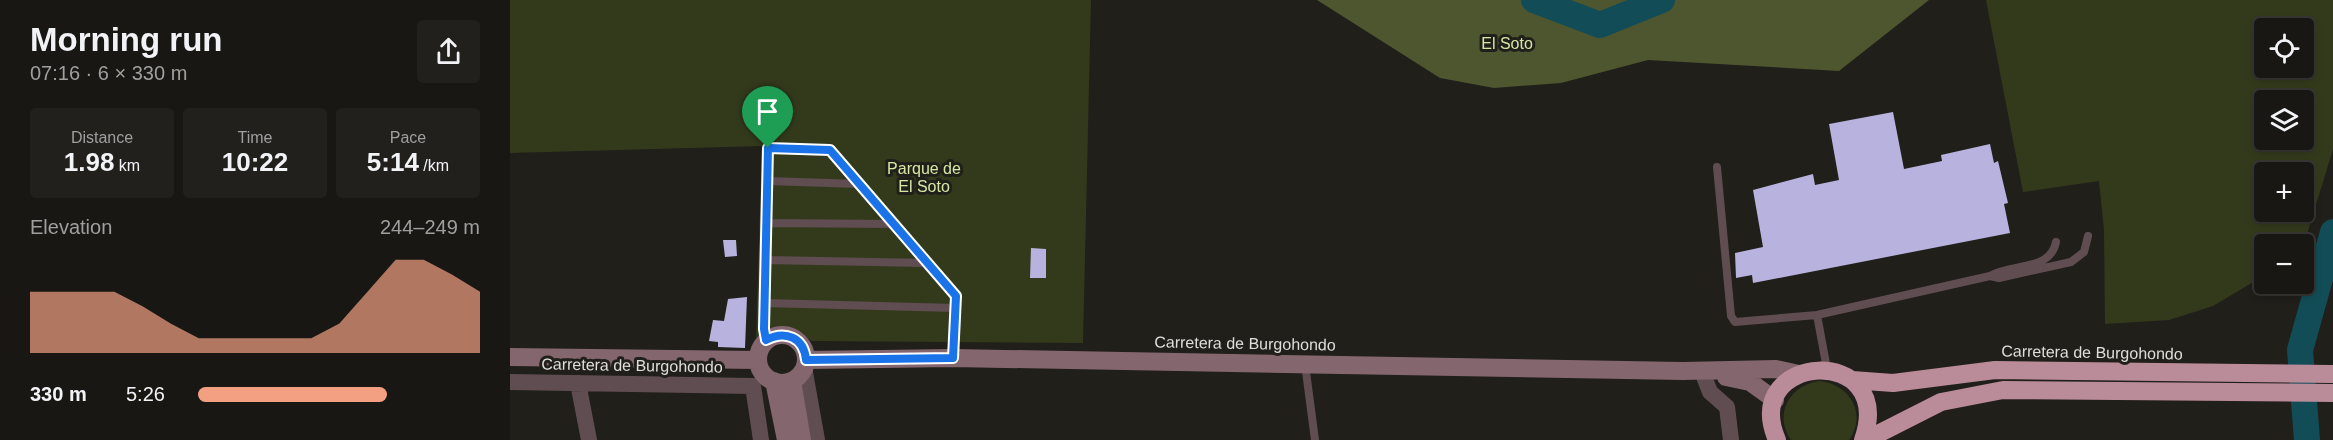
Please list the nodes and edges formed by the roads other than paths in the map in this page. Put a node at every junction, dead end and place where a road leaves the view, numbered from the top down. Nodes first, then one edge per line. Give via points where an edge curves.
1 (1718, 167) dead end
2 (768, 181) junction
3 (859, 184) junction
4 (767, 223) junction
5 (894, 224) junction
6 (2088, 236) dead end
7 (2056, 242) dead end
8 (766, 260) junction
9 (927, 263) junction
10 (1990, 276) junction
11 (765, 303) junction
12 (955, 308) junction
13 (1817, 315) junction
14 (766, 340) junction
15 (510, 357) edge
16 (953, 358) junction
17 (1305, 363) junction
18 (805, 364) junction
19 (1827, 369) junction
20 (1683, 371) junction
21 (1703, 374) junction
22 (1799, 374) junction
23 (2333, 374) edge
24 (768, 376) junction
25 (1852, 380) junction
26 (510, 382) edge
27 (578, 383) junction
28 (2333, 393) edge
29 (1775, 400) junction
30 (1775, 438) edge
31 (589, 440) edge
32 (761, 440) edge
33 (786, 440) edge
34 (802, 440) edge
35 (817, 440) edge
36 (1315, 440) edge
37 (1731, 440) edge
38 (1864, 440) edge

1 - 13 lane via 1731,316 1742,323
2 - 3 lane
2 - 3 lane via 768,148 830,150
2 - 4 lane
3 - 5 lane
4 - 5 lane
4 - 8 lane
5 - 9 lane
6 - 10 lane via 2084,252 2071,262 1999,278
7 - 10 lane via 2053,254 2046,260
8 - 9 lane
8 - 11 lane
9 - 12 lane via 956,296
10 - 13 lane
11 - 12 lane
11 - 14 lane
12 - 16 lane
13 - 19 lane
14 - 18 main road via 790,336 802,345
14 - 24 main road via 759,352
15 - 24 main road, Carretera de Burgohondo via 652,358
16 - 17 main road, Carretera de Burgohondo
16 - 18 main road, Carretera de Burgohondo
17 - 20 main road, Carretera de Burgohondo
17 - 36 lane
18 - 24 main road
18 - 35 street
19 - 22 highway
19 - 25 highway, Carretera de Burgohondo
20 - 21 main road, Carretera de Burgohondo
20 - 22 main road, Carretera de Burgohondo via 1776,369
21 - 29 main road, Carretera de Burgohondo via 1750,382
21 - 37 street via 1710,392 1727,407
22 - 29 highway
23 - 25 highway, Carretera de Burgohondo via 1995,370 1893,383
24 - 27 street, Carretera de Burgohondo
24 - 32 street
24 - 33 main road
24 - 34 main road
25 - 38 highway via 1868,409
26 - 27 street, Carretera de Burgohondo
27 - 31 street
28 - 38 highway via 2003,390 1941,402
29 - 30 highway

